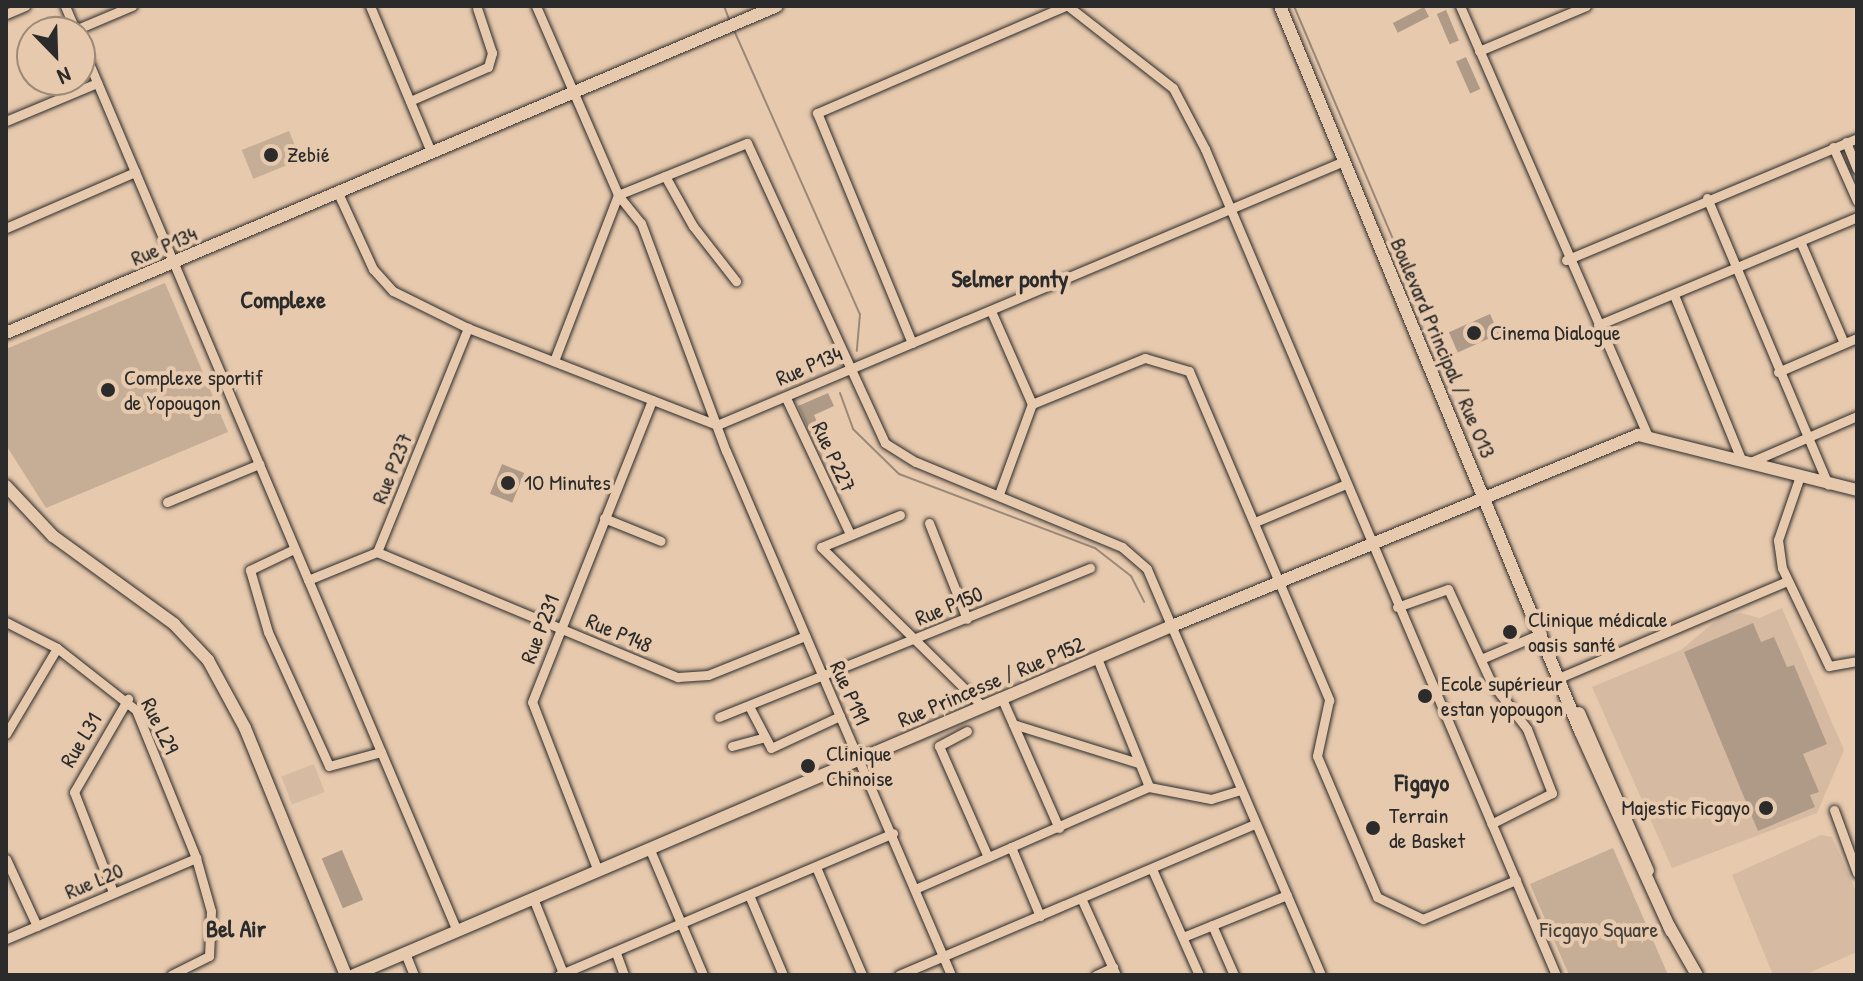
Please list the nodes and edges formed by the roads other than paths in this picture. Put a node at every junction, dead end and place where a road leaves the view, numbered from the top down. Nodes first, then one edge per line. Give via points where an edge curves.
1 (25, 6) edge
2 (132, 6) edge
3 (370, 6) edge
4 (536, 6) edge
5 (777, 6) edge
6 (1066, 6) edge
7 (1280, 6) edge
8 (1460, 6) edge
9 (1586, 6) edge
10 (477, 8) edge
11 (6, 14) edge
12 (96, 22) edge
13 (1479, 51) junction
14 (97, 83) joint
15 (573, 93) junction
16 (410, 101) junction
17 (6, 121) edge
18 (1857, 138) edge
19 (1846, 142) junction
20 (1833, 147) junction
21 (431, 152) junction
22 (1344, 161) junction
23 (1857, 169) edge
24 (135, 172) junction
25 (665, 176) junction
26 (338, 193) junction
27 (618, 195) junction
28 (1707, 198) junction
29 (1857, 201) edge
30 (1229, 209) junction
31 (1857, 217) edge
32 (6, 228) edge
33 (1800, 241) junction
34 (1566, 260) junction
35 (173, 264) junction
36 (1737, 269) junction
37 (736, 281) dead end
38 (1674, 295) junction
39 (991, 311) junction
40 (1598, 325) junction
41 (468, 328) junction
42 (6, 333) edge
43 (1857, 338) edge
44 (912, 343) junction
45 (1844, 343) junction
46 (554, 361) junction
47 (847, 371) junction
48 (1778, 372) junction
49 (786, 398) junction
50 (652, 400) junction
51 (1032, 404) junction
52 (1857, 416) edge
53 (717, 425) junction
54 (1647, 435) junction
55 (1807, 438) junction
56 (1740, 457) junction
57 (1753, 461) junction
58 (259, 464) junction
59 (1800, 476) junction
60 (1346, 484) junction
61 (1828, 484) junction
62 (6, 486) edge
63 (1857, 490) edge
64 (999, 494) junction
65 (1484, 497) junction
66 (167, 502) dead end
67 (900, 515) dead end
68 (604, 518) junction
69 (1255, 522) junction
70 (929, 523) dead end
71 (849, 532) junction
72 (661, 541) dead end
73 (1371, 542) junction
74 (294, 549) junction
75 (377, 552) junction
76 (1090, 568) dead end
77 (308, 580) junction
78 (1280, 580) junction
79 (1787, 581) junction
80 (1397, 607) junction
81 (967, 619) junction
82 (6, 622) edge
83 (1172, 626) junction
84 (558, 627) junction
85 (1542, 633) junction
86 (805, 636) junction
87 (915, 639) junction
88 (57, 648) junction
89 (1097, 658) junction
90 (1481, 659) junction
91 (1857, 661) edge
92 (1561, 677) junction
93 (822, 678) junction
94 (128, 699) junction
95 (1002, 699) junction
96 (983, 707) junction
97 (750, 708) junction
98 (840, 716) junction
99 (719, 717) dead end
100 (1013, 724) junction
101 (967, 731) dead end
102 (6, 734) edge
103 (761, 738) junction
104 (732, 746) dead end
105 (381, 752) junction
106 (860, 759) junction
107 (1138, 763) junction
108 (1149, 787) junction
109 (1241, 790) junction
110 (1834, 810) dead end
111 (1254, 824) junction
112 (1491, 824) junction
113 (1059, 828) junction
114 (893, 833) junction
115 (1011, 847) junction
116 (650, 850) junction
117 (988, 857) junction
118 (196, 858) junction
119 (6, 859) edge
120 (816, 867) junction
121 (1152, 869) junction
122 (598, 871) junction
123 (1857, 873) edge
124 (1516, 880) junction
125 (915, 889) junction
126 (113, 892) junction
127 (749, 895) junction
128 (1287, 895) junction
129 (533, 898) junction
130 (1081, 898) junction
131 (1040, 916) junction
132 (681, 923) junction
133 (1212, 925) junction
134 (37, 926) junction
135 (457, 931) junction
136 (1183, 937) junction
137 (6, 939) edge
138 (405, 953) junction
139 (616, 953) junction
140 (943, 958) junction
141 (1114, 971) edge
142 (561, 974) edge
143 (171, 975) edge
144 (346, 975) edge
145 (354, 975) edge
146 (414, 975) edge
147 (624, 975) edge
148 (703, 975) edge
149 (783, 975) edge
150 (862, 975) edge
151 (899, 975) edge
152 (951, 975) edge
153 (1096, 975) edge
154 (1199, 975) edge
155 (1234, 975) edge
156 (1321, 975) edge
157 (1556, 975) edge
158 (1697, 975) edge

1 - 11 street
2 - 12 street
3 - 16 street
4 - 15 street, Rue P191
5 - 15 street, Rue P134
6 - 30 street via 1173,88
6 - 44 street via 817,113
7 - 22 street, Boulevard Principal / Rue O13
8 - 13 street
9 - 13 street
10 - 16 street via 492,53 488,67
13 - 34 street
14 - 17 street
14 - 24 street
15 - 21 street, Rue P134
15 - 27 street, Rue P191
16 - 21 street
18 - 19 street
19 - 20 street
19 - 23 street
20 - 28 street
20 - 29 street
21 - 26 street, Rue P134
22 - 30 street, Rue P134
22 - 65 street, Boulevard Principal / Rue O13
24 - 32 street
24 - 35 street
25 - 27 street
25 - 37 street via 693,226
25 - 47 street via 748,144
26 - 35 street, Rue P134
26 - 41 street via 379,278
27 - 46 street
27 - 53 street, Rue P191 via 641,223
28 - 34 street
28 - 36 street
30 - 39 street, Rue P134
30 - 60 street
31 - 33 street
33 - 36 street
33 - 45 street
34 - 40 street
35 - 42 street, Rue P134
35 - 58 street
36 - 38 street
36 - 48 street
38 - 40 street
38 - 56 street
39 - 44 street, Rue P134
39 - 51 street
40 - 54 street
41 - 46 street
41 - 75 street, Rue P237
43 - 45 street
44 - 47 street, Rue P134
45 - 48 street
46 - 50 street
47 - 49 street, Rue P134
47 - 64 street via 871,421 899,454
48 - 55 street
49 - 53 street, Rue P134
49 - 71 street, Rue P227
50 - 53 street
50 - 68 street, Rue P231
51 - 64 street
51 - 69 street via 1145,358 1189,371
52 - 55 street
53 - 86 street, Rue P191
54 - 56 street
54 - 65 street, Rue Princesse / Rue P152
55 - 57 street
55 - 61 street
56 - 57 street
57 - 59 street
58 - 66 street
58 - 74 street
59 - 61 street
59 - 79 street via 1777,544
60 - 69 street
60 - 73 street
61 - 63 street
62 - 144 street via 53,536 174,624 208,660 245,728
64 - 83 street via 1131,551 1147,569
65 - 73 street, Rue Princesse / Rue P152
65 - 85 street, Boulevard Principal / Rue O13
67 - 71 street
68 - 72 street
68 - 84 street, Rue P231
69 - 78 street
70 - 81 street
71 - 87 street via 821,547
73 - 78 street, Rue Princesse / Rue P152
73 - 80 street
74 - 77 street
74 - 105 street via 250,570 268,632 329,766
75 - 77 street
75 - 84 street, Rue P148
76 - 81 street, Rue P150
77 - 105 street
78 - 83 street, Rue Princesse / Rue P152
78 - 124 street via 1329,700 1317,756 1377,897 1423,919
79 - 91 street via 1829,666
79 - 92 street
80 - 90 street via 1448,589
80 - 112 street
81 - 87 street, Rue P150
82 - 88 street, Rue L29
83 - 89 street, Rue Princesse / Rue P152
83 - 109 street
84 - 86 street, Rue P148 via 694,678
84 - 122 street, Rue P231 via 532,707
85 - 90 street
85 - 92 street, Boulevard Principal / Rue O13
86 - 93 street, Rue P191
87 - 93 street, Rue P150
87 - 96 street
88 - 94 street, Rue L29
88 - 102 street
89 - 95 street, Rue Princesse / Rue P152
89 - 107 street
90 - 112 street via 1527,729 1552,793
92 - 158 street, Boulevard Principal / Rue O13 via 1602,756 1671,931
93 - 97 street, Rue P150
93 - 98 street, Rue P191
94 - 118 street, Rue L29
94 - 126 street, Rue L31 via 74,792
95 - 96 street, Rue Princesse / Rue P152
95 - 100 street
96 - 106 street, Rue Princesse / Rue P152
97 - 99 street, Rue P150
97 - 103 street
98 - 103 street via 771,748
98 - 106 street, Rue P191
100 - 107 street
100 - 113 street
101 - 117 street via 939,746
103 - 104 street
105 - 135 street
106 - 114 street, Rue P191
106 - 116 street, Rue Princesse / Rue P152
107 - 108 street
108 - 109 street via 1211,799
108 - 113 street
109 - 111 street
110 - 123 street
111 - 121 street
111 - 128 street
112 - 124 street
113 - 115 street
114 - 120 street
114 - 125 street, Rue P191
115 - 117 street
115 - 131 street
116 - 122 street, Rue Princesse / Rue P152
116 - 132 street
117 - 125 street
118 - 126 street, Rue L20
118 - 143 street, Rue L29 via 214,947 199,963
119 - 134 street
120 - 127 street
120 - 150 street
121 - 130 street
121 - 136 street
122 - 129 street, Rue Princesse / Rue P152
124 - 157 street
125 - 140 street, Rue P191
126 - 134 street, Rue L20
127 - 132 street
127 - 149 street
128 - 133 street
128 - 156 street
129 - 135 street, Rue Princesse / Rue P152
129 - 142 street
130 - 131 street
130 - 141 street
131 - 140 street
132 - 139 street
132 - 148 street
133 - 136 street
133 - 155 street
134 - 137 street, Rue L20
135 - 138 street, Rue Princesse / Rue P152
136 - 154 street
138 - 145 street, Rue Princesse / Rue P152
138 - 146 street
139 - 142 street
139 - 147 street
140 - 151 street
140 - 152 street, Rue P191
141 - 153 street

